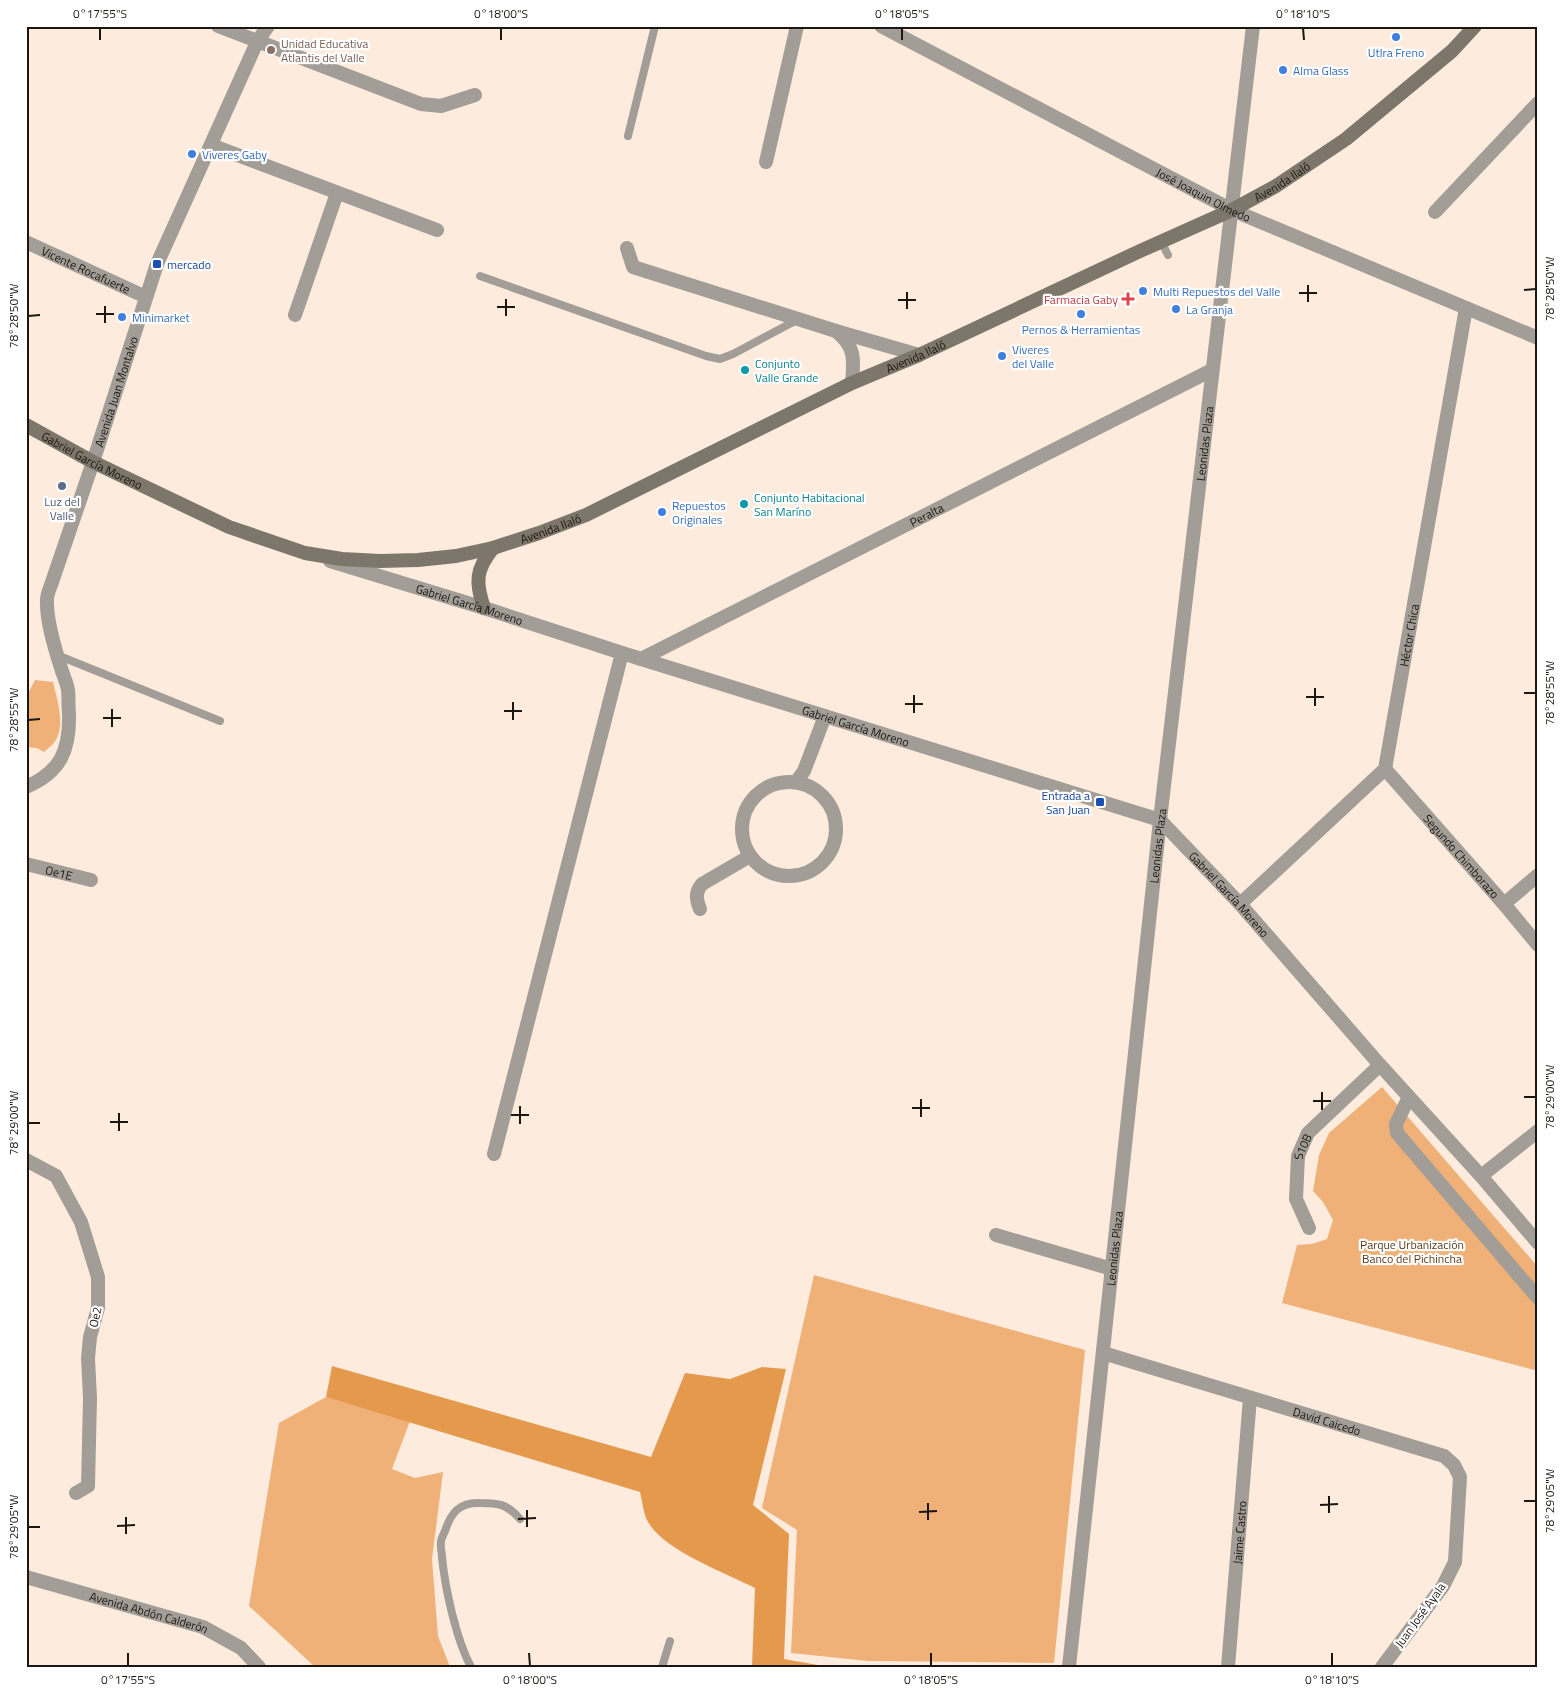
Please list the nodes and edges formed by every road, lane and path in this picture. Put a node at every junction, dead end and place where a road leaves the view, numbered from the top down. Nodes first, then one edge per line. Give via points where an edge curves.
1 (218, 26) edge
2 (268, 26) edge
3 (655, 26) edge
4 (797, 26) edge
5 (881, 26) edge
6 (1253, 26) edge
7 (1475, 26) edge
8 (257, 42) junction
9 (475, 95) dead end
10 (1538, 103) edge
11 (628, 136) dead end
12 (211, 145) junction
13 (766, 162) dead end
14 (337, 193) junction
15 (1232, 210) junction
16 (1435, 212) dead end
17 (437, 230) dead end
18 (1161, 241) junction
19 (26, 242) edge
20 (627, 248) dead end
21 (1168, 256) dead end
22 (480, 276) dead end
23 (146, 297) junction
24 (1466, 308) junction
25 (295, 316) dead end
26 (799, 319) junction
27 (836, 331) junction
28 (1538, 338) edge
29 (919, 355) junction
30 (1212, 370) junction
31 (852, 383) junction
32 (26, 425) edge
33 (94, 462) junction
34 (493, 548) junction
35 (305, 553) junction
36 (484, 608) junction
37 (622, 654) junction
38 (57, 656) junction
39 (641, 659) junction
40 (825, 716) junction
41 (220, 721) dead end
42 (1385, 769) junction
43 (796, 782) junction
44 (26, 787) edge
45 (1160, 820) junction
46 (750, 856) junction
47 (26, 864) edge
48 (1538, 874) edge
49 (91, 880) dead end
50 (1240, 904) junction
51 (1504, 904) junction
52 (700, 909) dead end
53 (1538, 945) edge
54 (1380, 1065) junction
55 (1409, 1097) junction
56 (1538, 1131) edge
57 (494, 1154) dead end
58 (26, 1160) edge
59 (1481, 1176) junction
60 (1309, 1228) dead end
61 (996, 1235) dead end
62 (1538, 1244) edge
63 (1112, 1269) junction
64 (1538, 1298) edge
65 (1103, 1353) junction
66 (1250, 1398) junction
67 (76, 1493) dead end
68 (520, 1519) dead end
69 (1455, 1562) joint
70 (26, 1577) edge
71 (670, 1641) dead end
72 (259, 1667) edge
73 (471, 1667) edge
74 (662, 1667) edge
75 (1069, 1667) edge
76 (1228, 1667) edge
77 (1382, 1667) edge

1 - 8 street
2 - 8 street, Avenida Juan Montalvo
3 - 11 lane
4 - 13 street
5 - 15 street, José Joaquin Olmedo
6 - 15 street, Leonidas Plaza
7 - 15 main road, Avenida Ilaló via 1452,51 1346,139 1276,186
8 - 9 street via 421,104 440,106
8 - 12 street, Avenida Juan Montalvo
10 - 16 street
12 - 14 street
12 - 23 street, Avenida Juan Montalvo via 157,264
14 - 17 street
14 - 25 street
15 - 18 main road, Avenida Ilaló
15 - 24 street, José Joaquin Olmedo
15 - 30 street, Leonidas Plaza via 1216,300
18 - 21 lane
18 - 29 main road, Avenida Ilaló
19 - 23 street, Vicente Rocafuerte
20 - 26 street via 633,267
22 - 26 lane via 720,359
23 - 33 street, Avenida Juan Montalvo
24 - 28 street, José Joaquin Olmedo
24 - 42 street, Héctor Chica
26 - 27 street
27 - 29 street
27 - 31 street via 848,340 854,361
29 - 31 main road, Avenida Ilaló
30 - 39 street, Peralta
30 - 45 street, Leonidas Plaza
31 - 34 main road, Avenida Ilaló via 586,514
32 - 33 main road, Gabriel García Moreno
33 - 35 main road, Gabriel García Moreno via 229,527
33 - 38 street, Avenida Juan Montalvo via 47,600
34 - 35 main road, Avenida Ilaló via 456,556 399,561 342,559
34 - 36 main road via 483,561 478,576 478,593
35 - 36 street, Gabriel García Moreno
36 - 37 street, Gabriel García Moreno
37 - 39 street, Gabriel García Moreno
37 - 57 street
38 - 41 lane
38 - 44 street, Avenida Juan Montalvo via 68,690 69,724 62,758 42,780
39 - 40 street, Gabriel García Moreno
40 - 43 street via 804,771
40 - 45 street, Gabriel García Moreno
42 - 50 street
42 - 51 street, Segundo Chimborazo
43 - 46 street via 764,789 752,800 744,814 742,830
43 - 46 street via 812,788 829,806 836,830 832,847 823,861 810,871 794,876 778,875 762,868
45 - 50 street, Gabriel García Moreno
45 - 63 street, Leonidas Plaza
46 - 52 street via 702,884 696,896
47 - 49 street, Oe1E
48 - 51 street
50 - 54 street, Gabriel García Moreno
51 - 53 street, Segundo Chimborazo
54 - 55 street, Gabriel García Moreno
54 - 60 street, S10B via 1308,1133 1298,1156 1296,1199
55 - 59 street, Gabriel García Moreno
55 - 64 street via 1396,1124 1397,1132
56 - 59 street
58 - 67 street, Oe2 via 56,1176 81,1222 98,1277 98,1308 88,1358 88,1486
59 - 62 street, Gabriel García Moreno
61 - 63 street
63 - 65 street, Leonidas Plaza
65 - 66 street, David Caicedo
65 - 75 street, Leonidas Plaza
66 - 69 street, David Caicedo via 1444,1456 1454,1464 1460,1477
66 - 76 street, Jaime Castro
68 - 73 lane via 503,1505 472,1503 450,1516 441,1542 444,1577 453,1616
69 - 77 street, Juan José Ayala via 1438,1592
70 - 72 street, Avenida Abdón Calderón via 203,1627 241,1648
71 - 74 lane

